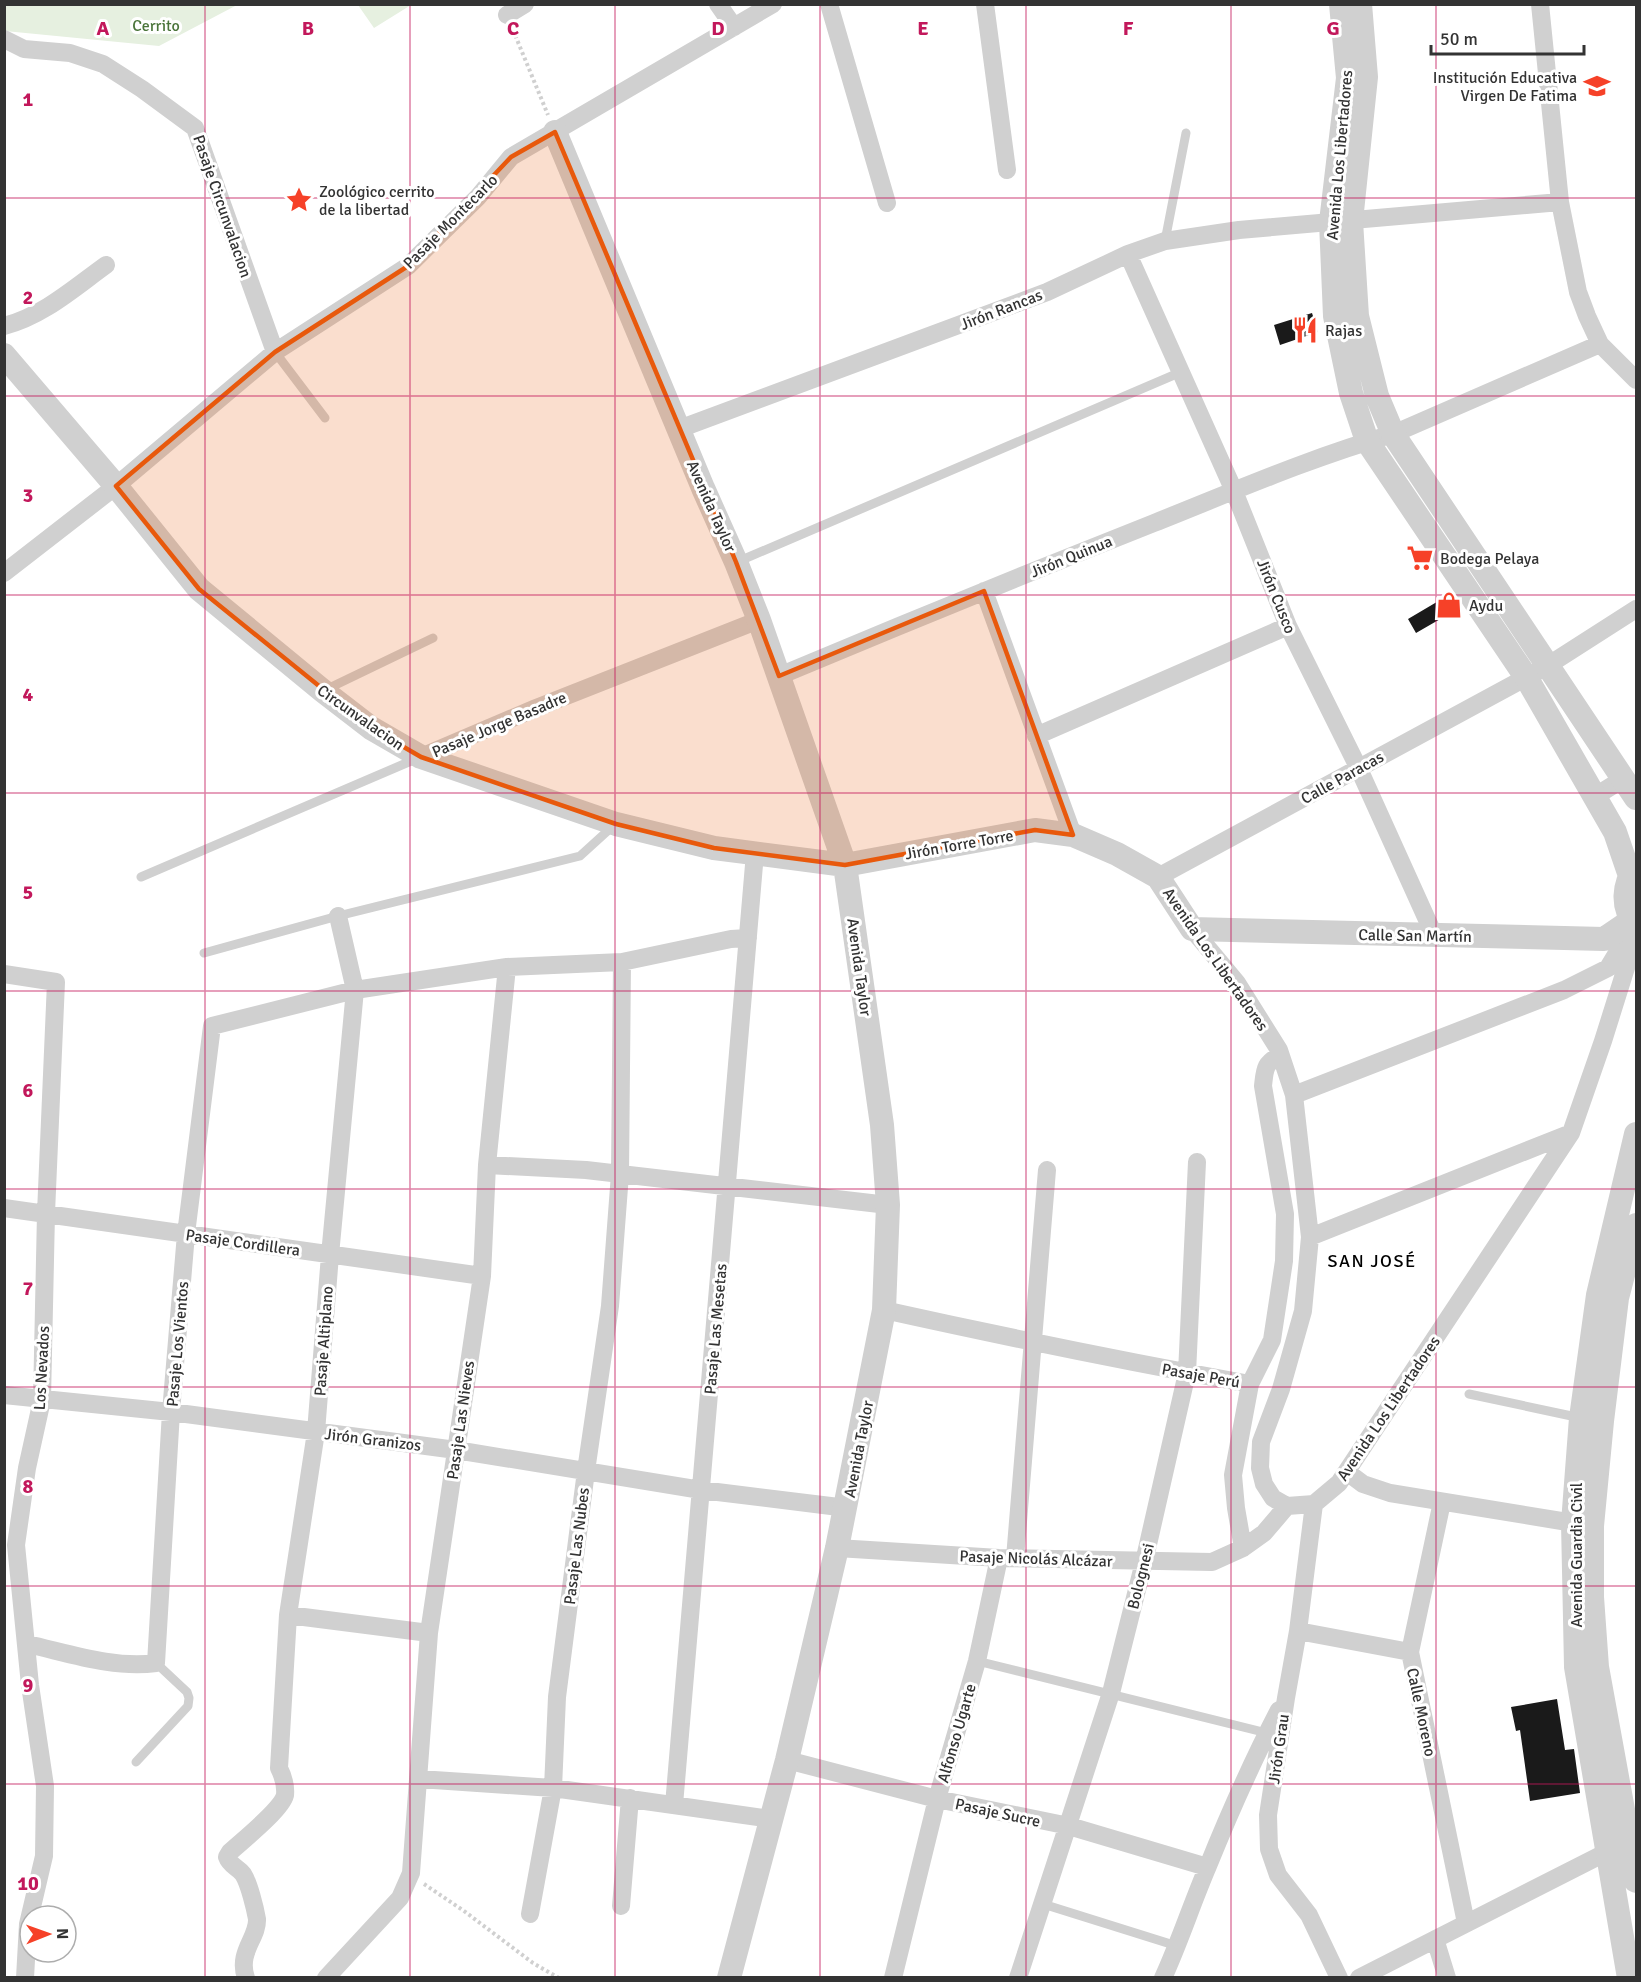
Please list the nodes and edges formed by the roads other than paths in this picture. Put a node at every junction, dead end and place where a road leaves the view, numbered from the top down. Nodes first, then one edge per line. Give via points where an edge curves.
1 (525, 4) edge
2 (718, 4) edge
3 (773, 4) edge
4 (829, 4) edge
5 (985, 4) edge
6 (1341, 4) edge
7 (1360, 4) edge
8 (1540, 4) edge
9 (507, 15) road end
10 (734, 27) junction
11 (4, 39) edge
12 (555, 132) junction
13 (1186, 132) dead end
14 (1007, 170) dead end
15 (1560, 202) junction
16 (887, 203) dead end
17 (1341, 221) junction
18 (1165, 242) junction
19 (1128, 254) junction
20 (106, 265) dead end
21 (4, 326) edge
22 (1600, 344) junction
23 (275, 352) junction
24 (4, 355) edge
25 (1181, 372) junction
26 (1636, 380) edge
27 (325, 418) dead end
28 (679, 429) junction
29 (1393, 434) junction
30 (1366, 441) junction
31 (116, 486) junction
32 (1234, 491) junction
33 (736, 562) junction
34 (4, 573) edge
35 (984, 591) junction
36 (1636, 609) edge
37 (759, 620) junction
38 (1288, 626) junction
39 (434, 638) dead end
40 (1536, 671) junction
41 (779, 676) junction
42 (323, 691) junction
43 (1036, 736) junction
44 (421, 757) junction
45 (1359, 769) junction
46 (1630, 789) edge
47 (1594, 797) junction
48 (616, 824) junction
49 (1073, 835) junction
50 (755, 853) junction
51 (845, 865) junction
52 (1633, 871) edge
53 (141, 877) dead end
54 (1158, 877) junction
55 (338, 916) junction
56 (1635, 926) edge
57 (1192, 929) junction
58 (1434, 935) junction
59 (748, 938) junction
60 (204, 953) dead end
61 (622, 962) junction
62 (507, 967) junction
63 (4, 974) edge
64 (355, 990) junction
65 (1280, 1054) junction
66 (1294, 1095) junction
67 (1571, 1132) junction
68 (1636, 1134) edge
69 (1197, 1162) dead end
70 (487, 1165) junction
71 (1047, 1170) dead end
72 (620, 1174) junction
73 (727, 1187) junction
74 (888, 1205) junction
75 (4, 1208) edge
76 (46, 1213) junction
77 (1636, 1225) edge
78 (186, 1234) junction
79 (1310, 1237) junction
80 (330, 1255) junction
81 (482, 1276) junction
82 (884, 1310) junction
83 (1033, 1342) junction
84 (1187, 1373) junction
85 (1250, 1384) junction
86 (1469, 1394) dead end
87 (4, 1395) edge
88 (42, 1400) junction
89 (171, 1412) junction
90 (1581, 1418) junction
91 (316, 1432) junction
92 (456, 1450) junction
93 (586, 1471) junction
94 (1347, 1472) junction
95 (701, 1490) junction
96 (1442, 1502) junction
97 (1314, 1504) junction
98 (1287, 1506) junction
99 (847, 1508) junction
100 (1582, 1525) junction
101 (10, 1548) edge
102 (837, 1548) junction
103 (1243, 1548) junction
104 (1007, 1558) junction
105 (1144, 1562) junction
106 (288, 1615) junction
107 (1298, 1630) junction
108 (429, 1633) junction
109 (27, 1644) junction
110 (1410, 1652) junction
111 (977, 1661) junction
112 (156, 1663) junction
113 (1111, 1693) junction
114 (1286, 1698) junction
115 (1267, 1733) junction
116 (787, 1760) junction
117 (136, 1762) dead end
118 (419, 1779) junction
119 (553, 1788) junction
120 (630, 1798) junction
121 (937, 1799) junction
122 (674, 1804) junction
123 (771, 1819) junction
124 (1069, 1826) junction
125 (1631, 1846) junction
126 (1607, 1852) junction
127 (1207, 1867) junction
128 (1636, 1881) edge
129 (1043, 1904) junction
130 (621, 1906) dead end
131 (530, 1914) dead end
132 (1466, 1923) junction
133 (1435, 1939) junction
134 (1178, 1946) junction
135 (25, 1977) edge
136 (246, 1977) edge
137 (326, 1977) edge
138 (729, 1977) edge
139 (893, 1977) edge
140 (1018, 1977) edge
141 (1163, 1977) edge
142 (1339, 1977) edge
143 (1359, 1977) edge
144 (1447, 1977) edge
145 (1629, 1977) edge

1 - 9 street
2 - 10 street
3 - 10 street, Pasaje Montecarlo
4 - 16 street
5 - 14 street
6 - 17 street, Avenida Los Libertadores via 1348,78
7 - 17 street, Avenida Los Libertadores via 1366,77
8 - 15 street
10 - 12 street, Pasaje Montecarlo
11 - 23 street, Pasaje Circunvalacion via 24,48 70,53 103,64 195,128
12 - 23 street, Pasaje Montecarlo via 511,157 478,197 408,266
12 - 28 street, Avenida Taylor
13 - 18 lane
15 - 17 street, Jirón Rancas
15 - 22 street via 1578,292
17 - 18 street, Jirón Rancas via 1239,230
17 - 29 street, Avenida Los Libertadores via 1357,316 1377,396
17 - 30 street, Avenida Los Libertadores via 1335,316
18 - 19 street, Jirón Rancas
19 - 25 street, Jirón Cusco
19 - 28 street, Jirón Rancas via 1047,292
20 - 21 street via 46,308
22 - 26 street
22 - 29 street
23 - 27 lane
23 - 31 street, Pasaje Montecarlo
24 - 31 street, Circunvalacion
25 - 32 street, Jirón Cusco
25 - 33 lane
28 - 33 street, Avenida Taylor
29 - 30 street, Jirón Quinua
29 - 40 street, Avenida Los Libertadores
30 - 32 street, Jirón Quinua
30 - 40 street, Avenida Los Libertadores
31 - 34 street, Pasaje Montecarlo
31 - 42 street, Circunvalacion via 199,589
32 - 35 street, Jirón Quinua
32 - 38 street, Jirón Cusco
33 - 37 street, Avenida Taylor
35 - 41 street, Jirón Quinua
35 - 43 street
36 - 40 street, Calle Paracas
37 - 41 street, Avenida Taylor
37 - 44 street, Pasaje Jorge Basadre
38 - 43 street
38 - 45 street, Jirón Cusco
39 - 42 lane
40 - 45 street, Calle Paracas
40 - 46 street, Avenida Los Libertadores
40 - 47 street, Avenida Los Libertadores
41 - 51 street, Avenida Taylor
42 - 44 street, Circunvalacion via 371,728
43 - 49 street
44 - 48 street, Circunvalacion
44 - 53 lane, Pasaje Jorge Basadre
45 - 54 street, Calle Paracas
45 - 58 street, Jirón Cusco
46 - 47 street
47 - 52 street, Avenida Los Libertadores
48 - 50 street, Circunvalacion via 714,848
48 - 55 lane via 580,856
49 - 51 street, Jirón Torre Torre via 1035,830
49 - 54 street, Avenida Los Libertadores
50 - 51 street, Circunvalacion
50 - 59 street, Pasaje Las Mesetas
51 - 74 street, Avenida Taylor via 882,1125
52 - 56 street via 1625,898
54 - 57 street, Avenida Los Libertadores
55 - 60 lane
55 - 64 street, Pasaje Altiplano
56 - 58 street, Calle San Martín via 1604,939
56 - 66 street via 1608,968 1564,990
56 - 67 street, Avenida Los Libertadores via 1604,1041
57 - 58 street, Calle San Martín
57 - 65 street, Avenida Los Libertadores via 1237,983
59 - 61 street
59 - 73 street, Pasaje Las Mesetas
61 - 62 street
61 - 72 street, Pasaje Las Nubes
62 - 64 street
62 - 70 street, Pasaje Las Nieves
63 - 76 street, Los Nevados via 56,982
64 - 78 street, Pasaje Los Vientos via 212,1026
64 - 80 street, Pasaje Altiplano
65 - 66 street, Avenida Los Libertadores
65 - 85 street, Pasaje Perú via 1264,1070 1263,1086 1285,1214 1284,1262 1272,1340
66 - 79 street, Avenida Los Libertadores
67 - 79 street
67 - 94 street, Avenida Los Libertadores
68 - 90 street, Avenida Guardia Civil via 1598,1295
69 - 84 street, Bolognesi
70 - 72 street
70 - 81 street, Pasaje Las Nieves
71 - 83 street, Alfonso Ugarte
72 - 73 street
72 - 93 street, Pasaje Las Nubes via 610,1306
73 - 74 street
73 - 95 street, Pasaje Las Mesetas
74 - 82 street, Avenida Taylor
75 - 76 street, Pasaje Cordillera
76 - 78 street, Pasaje Cordillera
76 - 88 street, Los Nevados
77 - 100 street, Avenida Guardia Civil via 1617,1298 1602,1421
78 - 80 street, Pasaje Cordillera
78 - 89 street, Pasaje Los Vientos
79 - 98 street, Avenida Los Libertadores via 1303,1311 1261,1442 1264,1484 1273,1498
80 - 81 street, Pasaje Cordillera
80 - 91 street, Pasaje Altiplano
81 - 92 street, Pasaje Las Nieves
82 - 83 street, Pasaje Perú
82 - 99 street, Avenida Taylor
83 - 84 street, Pasaje Perú
83 - 104 street, Alfonso Ugarte
84 - 85 street, Pasaje Perú
84 - 105 street, Bolognesi
85 - 103 street via 1233,1475
86 - 90 lane
87 - 88 street, Jirón Granizos
88 - 89 street, Jirón Granizos
88 - 101 street, Los Nevados
89 - 91 street, Jirón Granizos
89 - 112 street, Pasaje Los Vientos
90 - 100 street, Avenida Guardia Civil
91 - 92 street, Jirón Granizos
91 - 106 street, Pasaje Altiplano
92 - 93 street, Jirón Granizos
92 - 108 street, Pasaje Las Nieves
93 - 95 street, Jirón Granizos
93 - 119 street, Pasaje Las Nubes via 556,1697
94 - 96 street via 1363,1484 1390,1493
94 - 97 street, Avenida Los Libertadores via 1340,1483
95 - 99 street, Jirón Granizos
95 - 122 street, Pasaje Las Mesetas
96 - 100 street
96 - 110 street, Calle Moreno
97 - 98 street
97 - 107 street, Jirón Grau
98 - 103 street, Pasaje Nicolás Alcázar via 1264,1533
99 - 102 street, Avenida Taylor
100 - 125 street, Avenida Guardia Civil via 1597,1667
100 - 126 street, Avenida Guardia Civil via 1576,1667
101 - 109 street, Los Nevados
102 - 104 street, Pasaje Nicolás Alcázar
102 - 116 street, Avenida Taylor
103 - 105 street, Pasaje Nicolás Alcázar via 1212,1562
104 - 105 street, Pasaje Nicolás Alcázar
104 - 111 street, Alfonso Ugarte
105 - 113 street, Bolognesi
106 - 108 street
106 - 136 street, Pasaje Altiplano via 279,1768 285,1796 279,1807 227,1857 243,1875 257,1922 242,1968
107 - 110 street
107 - 114 street, Jirón Grau
108 - 118 street, Pasaje Las Nieves
109 - 112 street via 117,1662
109 - 135 street, Los Nevados via 45,1786 44,1856 28,1924
110 - 132 street, Calle Moreno
111 - 113 lane
111 - 121 street, Alfonso Ugarte
112 - 117 lane via 187,1692 188,1706
113 - 115 lane
113 - 124 street, Bolognesi
114 - 115 street
114 - 142 street, Jirón Grau via 1268,1815 1269,1849 1278,1875 1309,1915
115 - 127 street
116 - 121 street, Pasaje Sucre
116 - 123 street, Avenida Taylor
118 - 119 street
118 - 137 street, Pasaje Las Nieves via 411,1873 400,1898
119 - 120 street
119 - 131 street, Pasaje Las Nubes
120 - 122 street
120 - 130 street
121 - 124 street, Pasaje Sucre
121 - 139 street, Alfonso Ugarte
122 - 123 street
123 - 138 street, Avenida Taylor
124 - 127 street, Pasaje Sucre
124 - 129 street, Bolognesi
125 - 126 street
125 - 128 street, Avenida Guardia Civil
126 - 132 street
126 - 145 street, Avenida Guardia Civil
127 - 134 street
129 - 134 lane
129 - 140 street, Bolognesi
132 - 133 street
133 - 143 street
133 - 144 street
134 - 141 street

